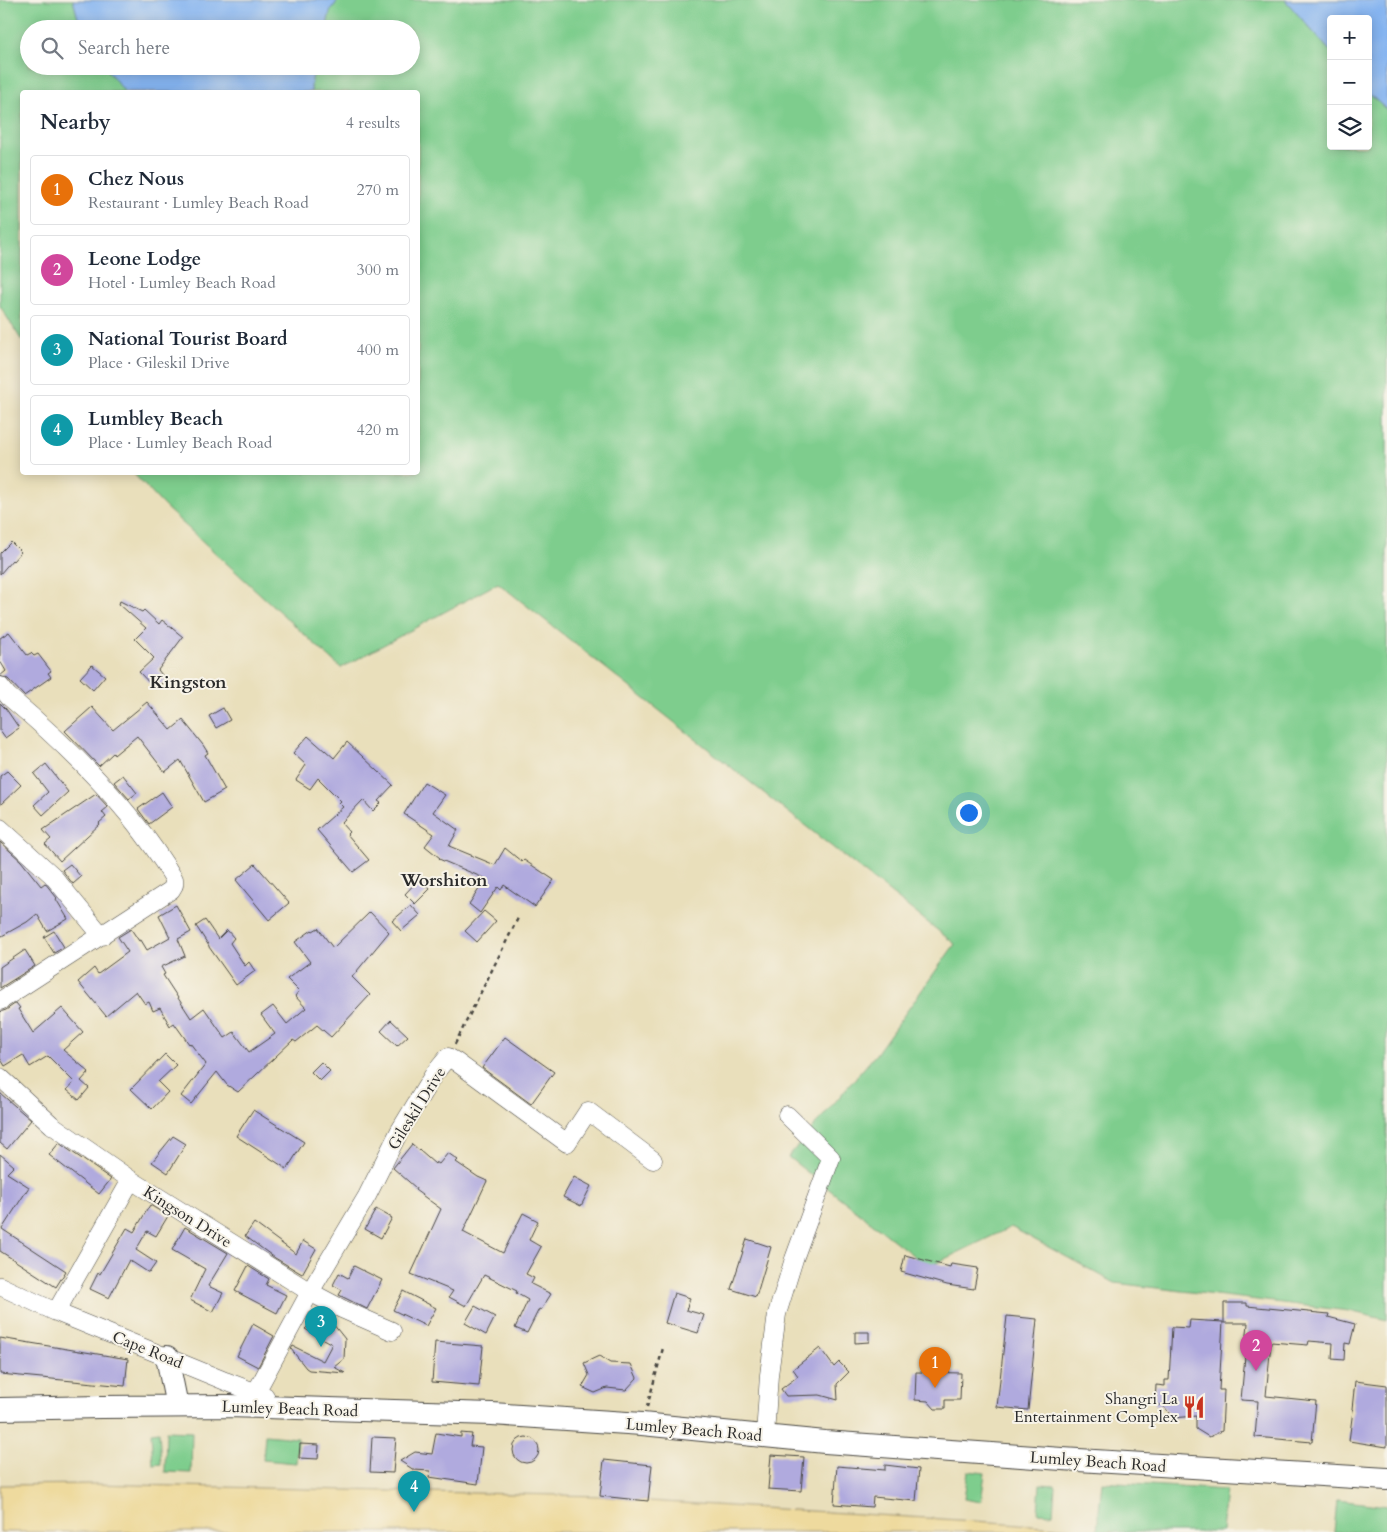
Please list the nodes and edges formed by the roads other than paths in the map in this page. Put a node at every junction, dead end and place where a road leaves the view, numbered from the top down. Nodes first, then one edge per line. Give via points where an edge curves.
1 (0, 686) edge
2 (0, 828) edge
3 (102, 936) junction
4 (0, 1001) edge
5 (0, 1077) edge
6 (787, 1115) dead end
7 (653, 1160) dead end
8 (131, 1180) junction
9 (0, 1286) edge
10 (310, 1292) junction
11 (56, 1312) junction
12 (392, 1331) dead end
13 (167, 1357) junction
14 (256, 1392) junction
15 (177, 1406) junction
16 (298, 1408) junction
17 (0, 1409) edge
18 (765, 1436) junction
19 (1387, 1479) edge

1 - 3 street via 98,780 151,842 174,879 172,890
2 - 3 street via 52,875
3 - 4 street
5 - 8 street, Kingson Drive via 52,1125
6 - 18 street via 831,1158 777,1314 768,1375
7 - 10 street, Gileskil Drive via 588,1111 567,1143 448,1057 399,1132 367,1196
8 - 10 street, Kingson Drive
8 - 11 street
9 - 11 street, Cape Road
10 - 12 street, Kingson Drive
10 - 14 street, Gileskil Drive
11 - 13 street, Cape Road
13 - 14 street, Cape Road
13 - 15 main road
14 - 16 street, Cape Road
15 - 16 main road, Lumley Beach Road
15 - 17 main road, Lumley Beach Road
16 - 18 main road, Lumley Beach Road via 492,1414
18 - 19 main road, Lumley Beach Road via 1062,1460

